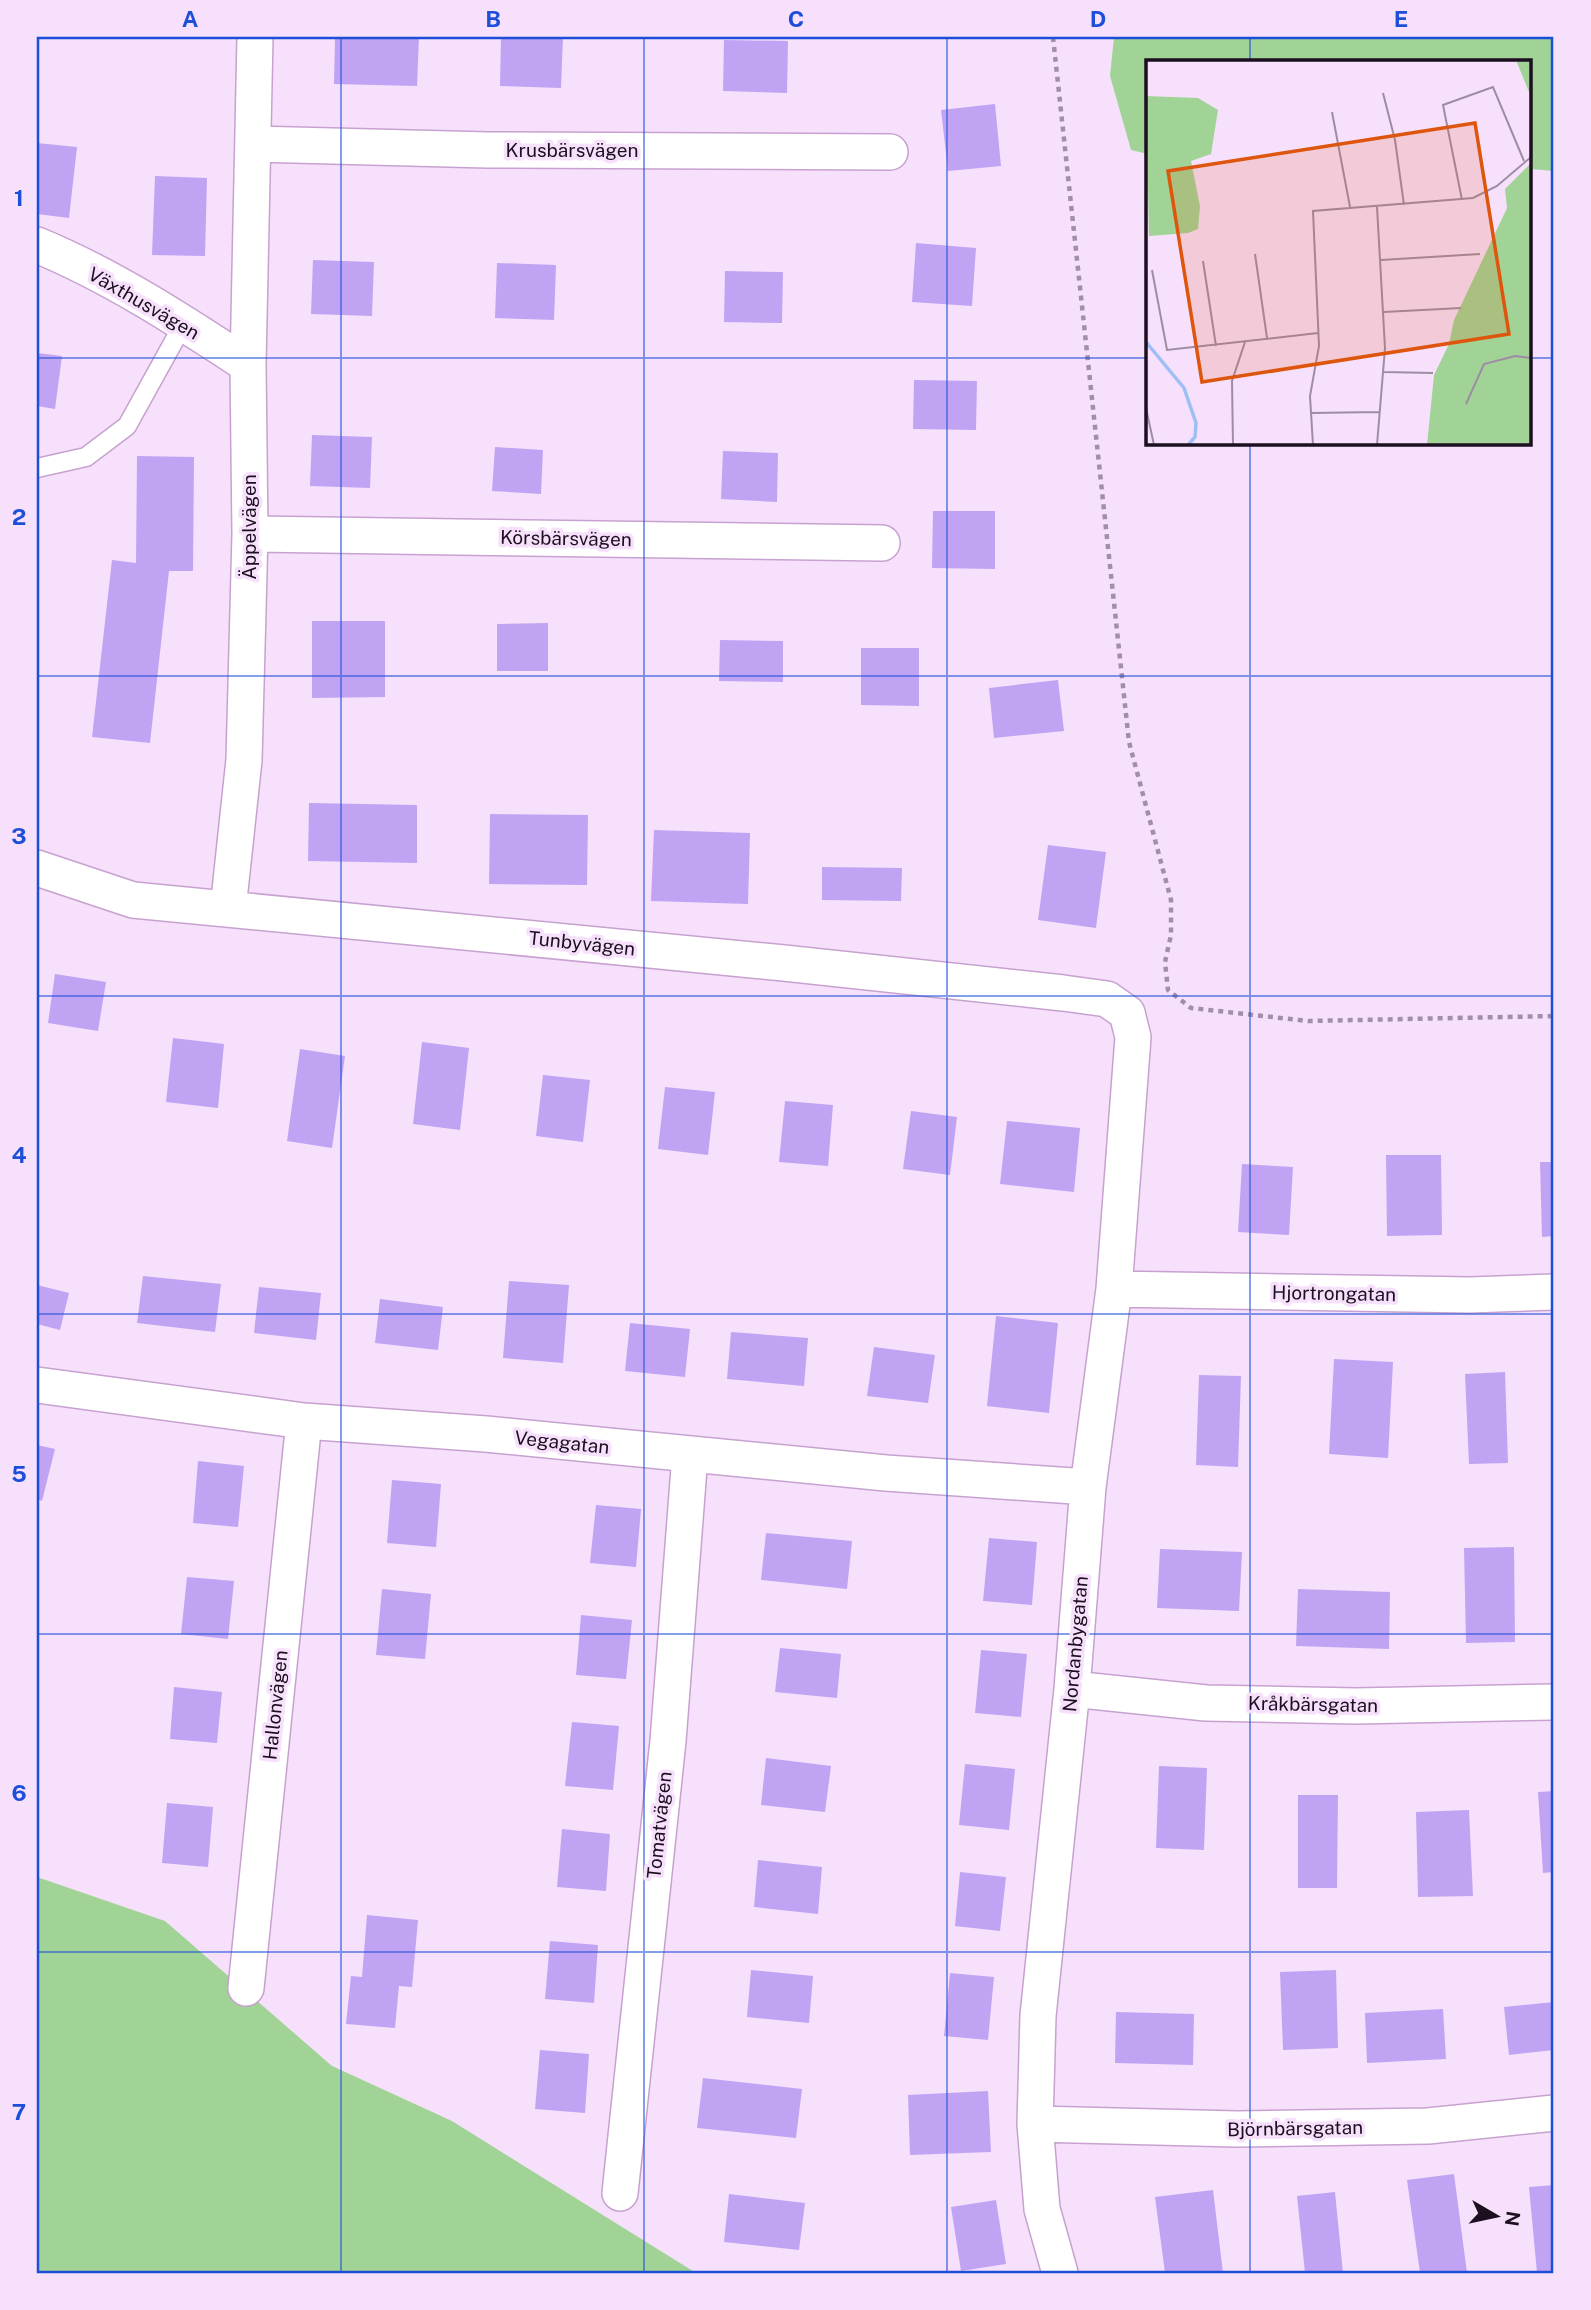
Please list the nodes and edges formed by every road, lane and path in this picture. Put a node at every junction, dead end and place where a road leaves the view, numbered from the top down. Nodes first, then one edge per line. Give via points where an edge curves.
1 (255, 37) edge
2 (1053, 37) edge
3 (254, 144) junction
4 (890, 152) dead end
5 (37, 245) edge
6 (184, 323) junction
7 (248, 365) junction
8 (37, 468) edge
9 (250, 534) junction
10 (882, 543) dead end
11 (37, 868) edge
12 (228, 909) junction
13 (1128, 1013) joint
14 (1554, 1016) edge
15 (1114, 1289) junction
16 (1554, 1292) edge
17 (37, 1385) edge
18 (304, 1421) junction
19 (690, 1455) junction
20 (1088, 1488) junction
21 (1072, 1689) junction
22 (1554, 1702) edge
23 (246, 1988) dead end
24 (1554, 2113) edge
25 (1035, 2124) junction
26 (620, 2193) dead end
27 (1059, 2273) edge

1 - 3 street, Äppelvägen
2 - 14 path via 1129,742 1171,900 1165,962 1168,990 1191,1008 1308,1021
3 - 4 street, Krusbärsvägen
3 - 7 street, Äppelvägen
5 - 6 street, Växthusvägen
6 - 7 street, Växthusvägen
6 - 8 lane via 127,426 86,457
7 - 9 street, Äppelvägen
9 - 10 street, Körsbärsvägen
9 - 12 street, Äppelvägen via 244,760
11 - 12 street, Tunbyvägen via 133,900
12 - 13 street, Tunbyvägen via 1050,992 1107,999
13 - 15 street, Nordanbygatan via 1133,1037
15 - 16 street, Hjortrongatan via 1469,1296
15 - 20 street, Nordanbygatan
17 - 18 street, Vegagatan
18 - 19 street, Vegagatan
18 - 23 street, Hallonvägen
19 - 20 street, Vegagatan
19 - 26 street, Tomatvägen via 667,1741
20 - 21 street, Nordanbygatan
21 - 22 street, Kråkbärsgatan via 1206,1703
21 - 25 street, Nordanbygatan via 1038,2016
24 - 25 street, Björnbärsgatan via 1429,2126 1237,2129
25 - 27 street, Nordanbygatan via 1042,2209

